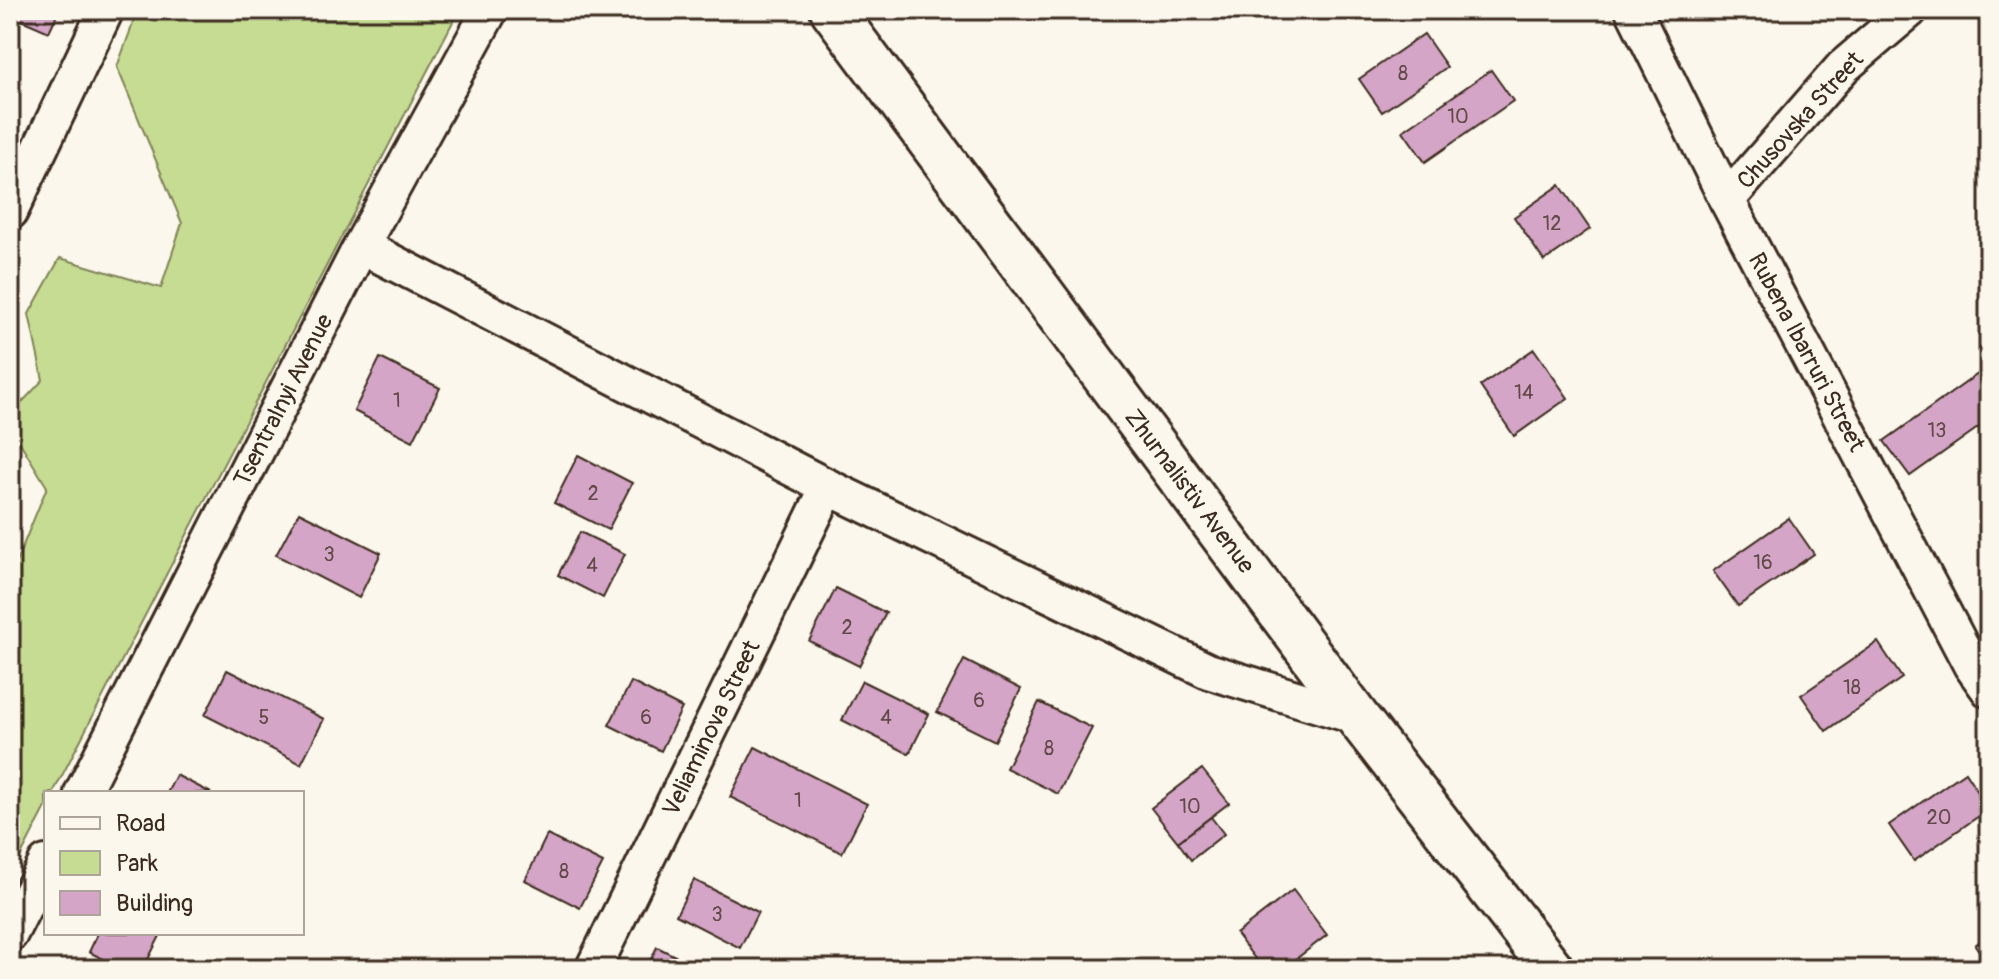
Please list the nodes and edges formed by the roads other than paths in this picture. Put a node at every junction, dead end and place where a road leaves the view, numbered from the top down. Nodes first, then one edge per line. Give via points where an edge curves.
1 (106, 10) edge
2 (490, 10) edge
3 (832, 10) edge
4 (1633, 10) edge
5 (1910, 10) edge
6 (1727, 200) junction
7 (10, 212) edge
8 (361, 246) junction
9 (828, 487) junction
10 (1989, 690) edge
11 (1357, 717) junction
12 (83, 791) edge
13 (44, 867) edge
14 (10, 934) edge
15 (593, 969) edge
16 (1552, 969) edge

1 - 7 street
2 - 8 street, Tsentralnyi Avenue
3 - 11 main road, Zhurnalistiv Avenue
4 - 6 street, Rubena Ibarruri Street
5 - 6 street, Chusovska Street via 1843,67
6 - 10 street, Rubena Ibarruri Street via 1971,665
8 - 9 street
8 - 12 street, Tsentralnyi Avenue
9 - 11 street via 1208,671
9 - 15 street, Veliaminova Street
11 - 16 main road, Zhurnalistiv Avenue
13 - 14 street

